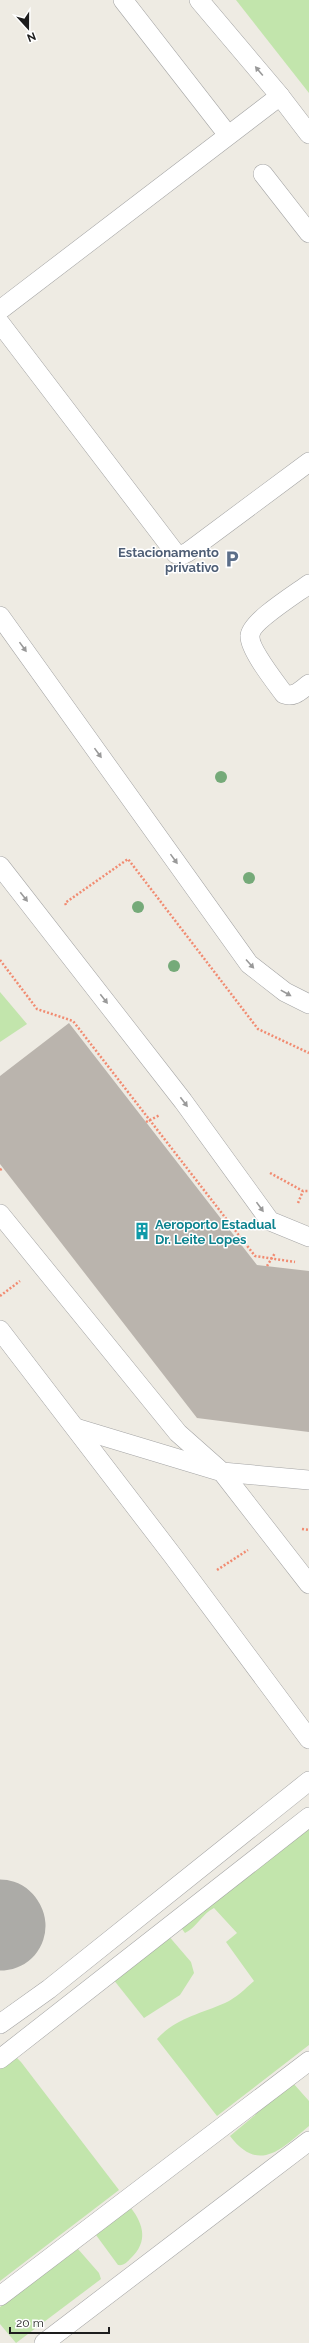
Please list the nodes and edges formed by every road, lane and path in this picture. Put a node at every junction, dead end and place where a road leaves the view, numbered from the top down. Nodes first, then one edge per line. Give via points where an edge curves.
1 (123, 0) edge
2 (199, 0) edge
3 (280, 96) junction
4 (309, 134) edge
5 (228, 135) junction
6 (263, 174) dead end
7 (309, 233) edge
8 (0, 310) edge
9 (0, 323) edge
10 (309, 462) edge
11 (309, 584) edge
12 (0, 616) edge
13 (309, 685) edge
14 (0, 866) edge
15 (70, 910) dead end
16 (0, 960) edge
17 (309, 1004) edge
18 (309, 1054) edge
19 (265, 1170) dead end
20 (309, 1191) edge
21 (0, 1214) edge
22 (309, 1237) edge
23 (301, 1262) dead end
24 (0, 1330) edge
25 (76, 1428) junction
26 (222, 1472) junction
27 (309, 1480) edge
28 (309, 1584) edge
29 (309, 1739) edge
30 (309, 1781) edge
31 (309, 1817) edge
32 (0, 2024) edge
33 (0, 2058) edge
34 (309, 2061) edge
35 (309, 2141) edge
36 (0, 2296) edge
37 (44, 2343) edge

1 - 5 lane
3 -> 2 lane
3 - 4 lane
3 - 5 lane
5 - 8 lane
6 - 7 lane
9 - 10 lane via 176,554 188,552
11 - 13 lane via 261,620 253,628 250,636 252,645 284,694 295,694
12 -> 17 lane via 249,964 285,992
14 -> 22 lane via 183,1101 270,1221
15 - 18 path via 65,903 128,859 258,1030
16 - 23 path via 37,1009 73,1021 255,1256
19 - 20 path via 303,1192
21 - 26 lane via 178,1433
24 - 25 lane
25 - 26 lane
25 - 29 lane
26 - 27 lane
26 - 28 lane
30 - 32 lane via 49,1989
31 - 33 lane
34 - 36 lane
35 - 37 lane

